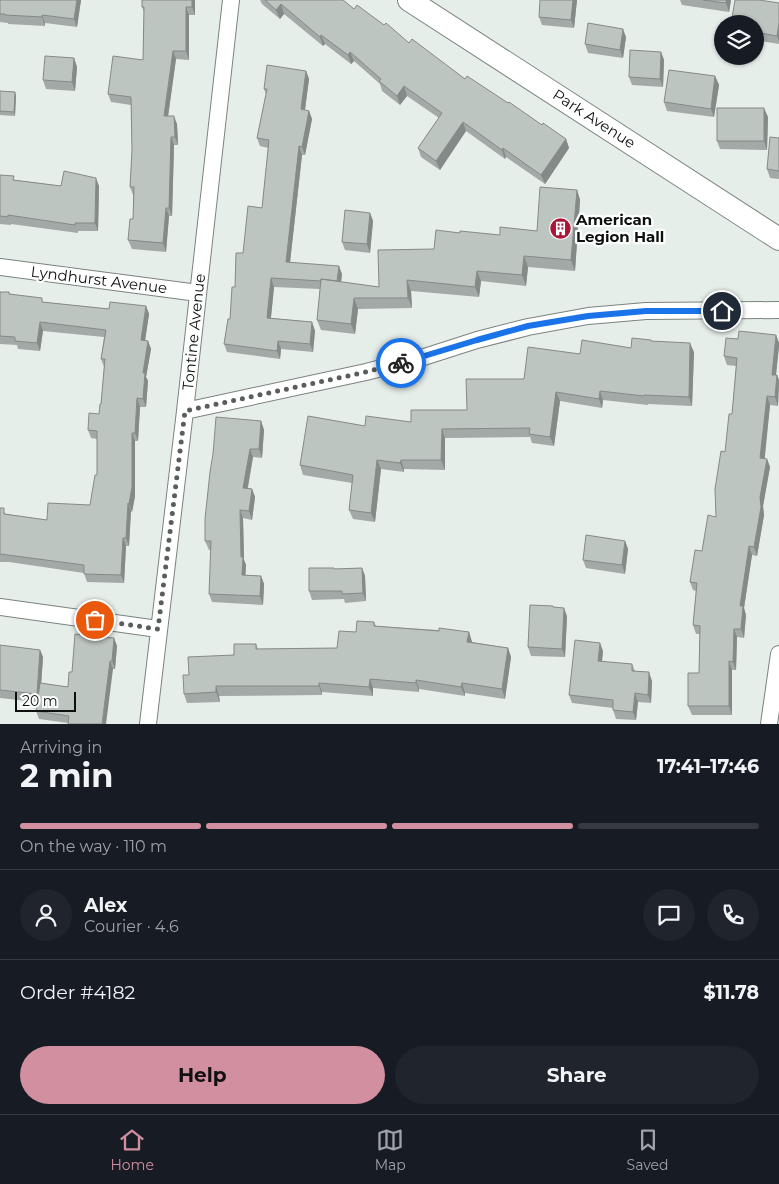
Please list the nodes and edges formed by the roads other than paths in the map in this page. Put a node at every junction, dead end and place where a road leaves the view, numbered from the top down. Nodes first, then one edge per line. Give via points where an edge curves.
1 (231, 0) edge
2 (409, 0) edge
3 (779, 239) edge
4 (0, 267) edge
5 (198, 293) junction
6 (779, 310) edge
7 (185, 411) junction
8 (0, 607) edge
9 (158, 629) junction
10 (779, 654) edge
11 (148, 724) edge
12 (769, 724) edge

1 - 5 street, Tontine Avenue
2 - 3 street, Park Avenue
4 - 5 street, Lyndhurst Avenue
5 - 7 street, Tontine Avenue
6 - 7 street via 646,311 528,326 366,372
7 - 9 street, Tontine Avenue
8 - 9 street
9 - 11 street, Tontine Avenue
10 - 12 street

